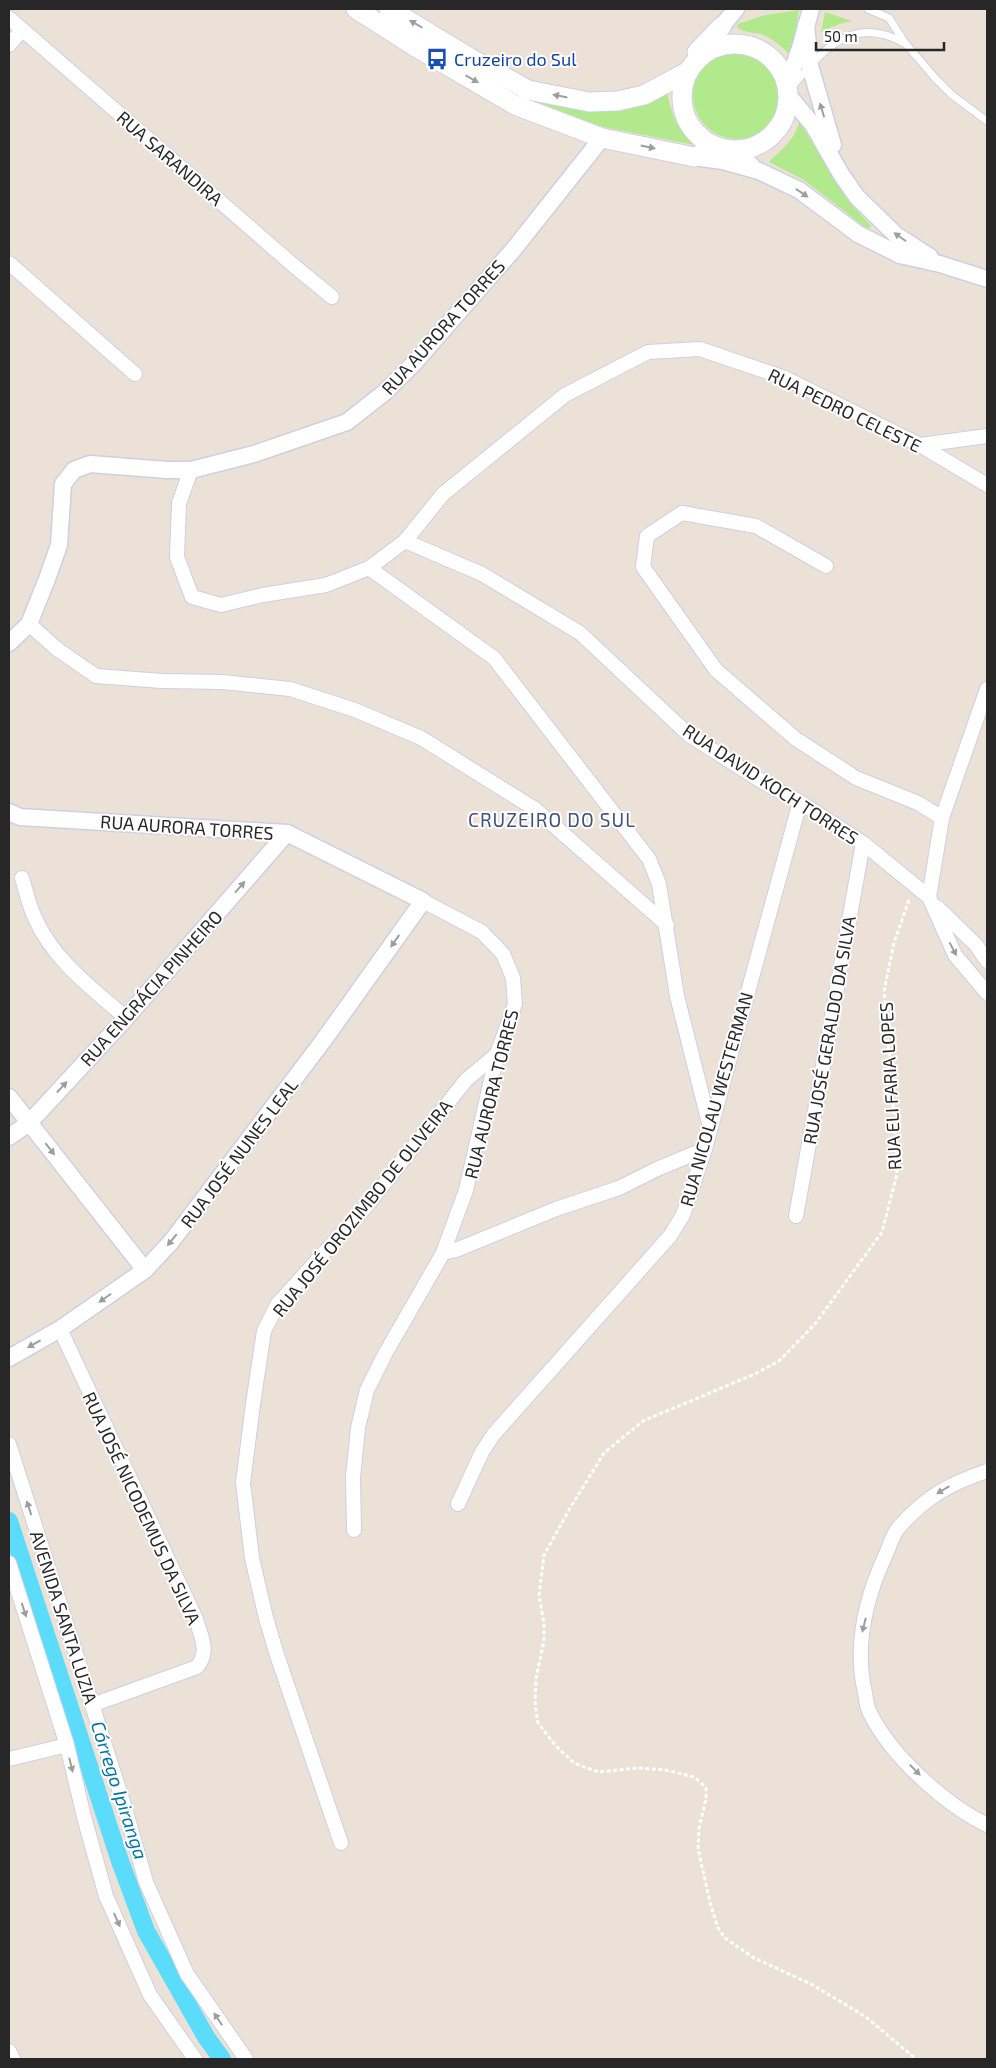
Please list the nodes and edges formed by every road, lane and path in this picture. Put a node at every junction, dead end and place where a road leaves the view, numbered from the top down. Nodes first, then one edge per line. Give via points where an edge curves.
1 (356, 9) edge
2 (389, 9) edge
3 (736, 9) edge
4 (810, 9) edge
5 (868, 9) edge
6 (884, 9) edge
7 (9, 18) edge
8 (889, 18) junction
9 (806, 25) junction
10 (722, 26) junction
11 (22, 30) junction
12 (905, 43) junction
13 (9, 45) edge
14 (710, 50) junction
15 (810, 66) junction
16 (689, 71) junction
17 (788, 91) junction
18 (590, 102) junction
19 (987, 121) edge
20 (602, 138) junction
21 (725, 149) junction
22 (694, 157) junction
23 (758, 171) junction
24 (841, 174) junction
25 (9, 263) edge
26 (940, 264) junction
27 (987, 279) edge
28 (332, 297) dead end
29 (135, 374) dead end
30 (987, 436) edge
31 (920, 446) junction
32 (191, 470) junction
33 (987, 485) edge
34 (405, 541) junction
35 (826, 566) dead end
36 (368, 568) junction
37 (29, 624) junction
38 (9, 643) edge
39 (987, 688) edge
40 (800, 802) junction
41 (9, 812) edge
42 (942, 818) junction
43 (287, 834) junction
44 (863, 843) junction
45 (22, 878) dead end
46 (915, 884) junction
47 (423, 901) junction
48 (932, 901) junction
49 (666, 925) junction
50 (987, 961) edge
51 (987, 993) edge
52 (126, 1018) junction
53 (497, 1054) junction
54 (9, 1097) edge
55 (29, 1123) junction
56 (710, 1128) junction
57 (9, 1137) edge
58 (704, 1150) junction
59 (796, 1216) dead end
60 (443, 1253) junction
61 (145, 1270) junction
62 (60, 1329) junction
63 (9, 1358) edge
64 (9, 1444) edge
65 (987, 1471) edge
66 (458, 1504) dead end
67 (354, 1530) dead end
68 (9, 1563) edge
69 (92, 1705) junction
70 (66, 1745) junction
71 (9, 1759) edge
72 (987, 1825) edge
73 (340, 1843) dead end
74 (9, 2051) edge
75 (191, 2058) edge
76 (13, 2059) edge
77 (246, 2059) edge
78 (916, 2059) edge

1 -> 20 main road via 515,104
18 -> 2 main road via 528,90
3 - 10 street
4 - 9 street
5 - 8 lane
6 - 8 lane
7 - 11 street, RUA SARANDIRA
8 - 12 lane
9 - 15 street
9 - 17 street
10 - 14 street
10 - 18 main road via 701,48 659,78
11 - 13 street
11 - 28 street, RUA SARANDIRA
12 - 15 lane via 882,33 865,31 852,34 833,44
12 - 19 lane via 952,95
14 - 16 main road
14 - 17 main road via 733,44 757,48 781,70
15 - 17 lane
24 -> 15 street
16 - 18 main road via 644,95 618,101
16 - 21 main road via 683,87 682,104 687,120 709,144
17 - 21 main road via 787,111 772,135 745,149
17 - 24 street via 814,125
20 -> 22 main road
20 - 32 street, RUA AURORA TORRES via 513,250 386,392 347,422 254,454
21 - 22 main road
21 - 23 street
22 - 23 street
23 -> 26 street via 798,190 858,234 900,255
26 -> 24 street via 896,235 858,197
25 - 29 street
26 - 27 street
30 - 31 street
31 - 33 street, RUA PEDRO CELESTE
31 - 34 street, RUA PEDRO CELESTE via 785,378 751,366 700,349 648,352 565,395 443,494
32 - 36 street, RUA PEDRO CELESTE via 179,503 177,556 192,597 221,605 326,585
32 - 37 street, RUA AURORA TORRES via 90,464 74,470 63,484 59,545
34 - 36 street, RUA PEDRO CELESTE
34 - 40 street, RUA DAVID KOCH TORRES via 482,574 580,633 689,734
35 - 42 street via 756,526 682,514 646,536 643,567 716,670 796,739 856,778 918,802
36 - 49 street via 494,658 648,859 658,884
37 - 38 street, RUA AURORA TORRES
37 - 49 street via 56,650 96,676 290,689 355,710 421,738 534,810
39 - 42 street
40 - 44 street, RUA DAVID KOCH TORRES
40 - 56 street, RUA NICOLAU WESTERMAN
41 - 43 street, RUA AURORA TORRES via 20,817
42 - 48 street
43 - 47 street, RUA AURORA TORRES
52 -> 43 street, RUA ENGRÁCIA PINHEIRO
44 - 46 street, RUA DAVID KOCH TORRES
44 - 59 street, RUA JOSÉ GERALDO DA SILVA
45 - 52 street via 35,918 49,944
46 - 48 street, RUA DAVID KOCH TORRES
46 - 78 path, RUA ELI FARIA LOPES via 894,943 884,991 897,1174 882,1232 816,1324 779,1361 643,1421 604,1453 544,1555 539,1595 544,1640 535,1703 538,1723 574,1763 598,1772 638,1768 666,1770 694,1777 701,1783 706,1788 706,1799 698,1849 711,1906 725,1938 754,1958 811,1984 866,2017
47 - 53 street, RUA AURORA TORRES via 482,932 503,954 513,978 515,1004
47 -> 61 street, RUA JOSÉ NUNES LEAL via 324,1041 171,1242
48 - 50 street, RUA DAVID KOCH TORRES via 976,945
48 -> 51 street, RUA DAVID KOCH TORRES via 955,955
49 - 56 street via 677,996
55 -> 52 street, RUA ENGRÁCIA PINHEIRO
53 - 60 street, RUA AURORA TORRES via 466,1190
53 - 73 street, RUA JOSÉ OROZIMBO DE OLIVEIRA via 466,1080 369,1203 277,1305 264,1331 243,1483 252,1558 277,1655
54 - 55 street
55 - 57 street, RUA ENGRÁCIA PINHEIRO
55 -> 61 street
56 - 58 street, RUA NICOLAU WESTERMAN
58 - 60 street via 657,1168 619,1188
58 - 66 street, RUA NICOLAU WESTERMAN via 684,1215 670,1236 493,1435
60 - 67 street, RUA AURORA TORRES via 367,1390 358,1428 353,1477
61 -> 62 street, RUA JOSÉ NUNES LEAL
62 -> 63 street, RUA JOSÉ NUNES LEAL
62 - 69 street, RUA JOSÉ NICODEMUS DA SILVA via 196,1619 205,1652 197,1667
69 -> 64 street, AVENIDA SANTA LUZIA
65 -> 72 street via 957,1481 925,1500 897,1529 875,1577 860,1640 860,1674 869,1710 889,1745 936,1792
68 -> 70 street, AVENIDA SANTA LUZIA
77 -> 69 street, AVENIDA SANTA LUZIA via 187,1974 146,1882
70 - 71 street
70 -> 75 street, AVENIDA SANTA LUZIA via 106,1896 150,1995
74 - 76 street

